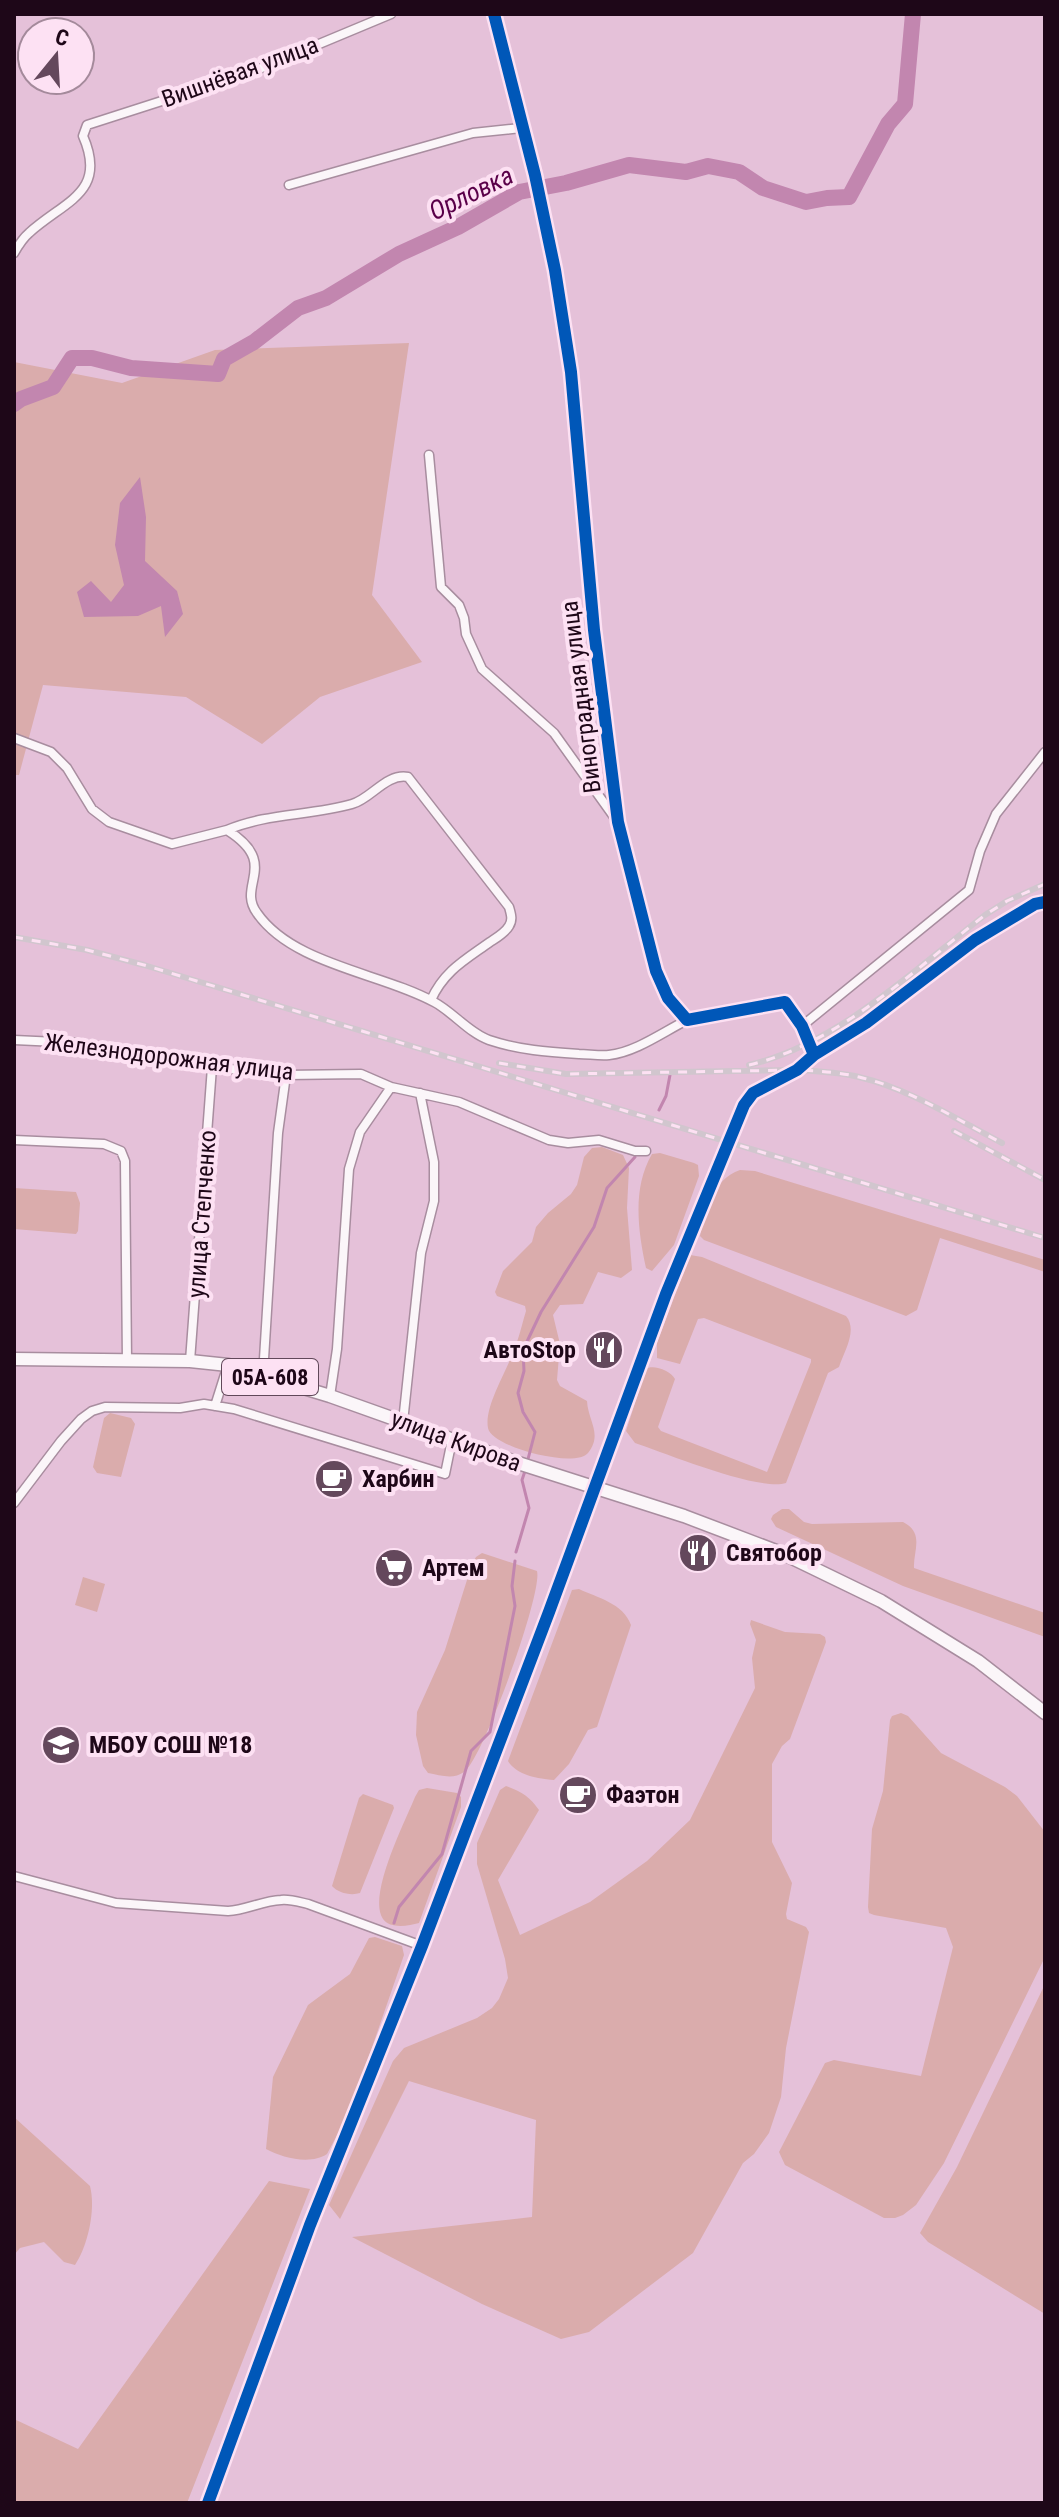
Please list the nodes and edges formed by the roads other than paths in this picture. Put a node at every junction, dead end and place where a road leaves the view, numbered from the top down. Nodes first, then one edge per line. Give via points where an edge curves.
1 (391, 14) edge
2 (494, 14) edge
3 (521, 128) junction
4 (289, 185) dead end
5 (14, 253) edge
6 (429, 455) dead end
7 (14, 738) edge
8 (1045, 752) edge
9 (618, 822) junction
10 (227, 830) junction
11 (1045, 902) edge
12 (431, 1000) junction
13 (687, 1020) junction
14 (802, 1026) junction
15 (14, 1040) edge
16 (814, 1055) junction
17 (212, 1067) junction
18 (286, 1075) junction
19 (391, 1087) junction
20 (420, 1093) junction
21 (14, 1140) edge
22 (646, 1151) dead end
23 (14, 1359) edge
24 (127, 1361) junction
25 (190, 1361) junction
26 (228, 1365) junction
27 (263, 1375) junction
28 (330, 1396) junction
29 (215, 1406) junction
30 (403, 1422) junction
31 (452, 1440) junction
32 (593, 1487) junction
33 (14, 1503) edge
34 (1045, 1713) edge
35 (14, 1876) edge
36 (422, 1946) junction
37 (208, 2503) edge

1 - 5 street, Вишнёвая улица via 252,72 87,125 83,136 90,152 89,182 26,234
2 - 3 street
3 - 4 street via 473,133
3 - 9 street, Виноградная улица via 555,270 571,372
6 - 9 street, Виноградная улица via 441,587 459,605 482,669 554,733
7 - 10 street via 51,752 92,809 109,822 172,844
8 - 14 street via 996,814 969,890
9 - 13 street, Виноградная улица via 656,971 668,998
10 - 12 street via 255,857 255,912 283,940
10 - 12 street via 250,821 354,804 392,779 408,777 512,917 504,932 439,983
11 - 16 street via 975,940 866,1023
12 - 13 street via 485,1038 548,1052 610,1055
13 - 14 street via 785,1002
14 - 16 street
15 - 17 street, Железнодорожная улица via 79,1043
16 - 32 street via 753,1093 744,1105
17 - 18 street, Железнодорожная улица
17 - 25 street, улица Степченко
18 - 19 street, Железнодорожная улица via 361,1074
18 - 27 street
19 - 20 street, Железнодорожная улица
19 - 28 street via 360,1132 349,1169
20 - 22 street, Железнодорожная улица via 459,1102 549,1140 599,1140
20 - 30 street via 434,1162 434,1201 421,1253
21 - 24 street via 104,1144 121,1151
23 - 24 main road, улица Кирова / 05А-608
24 - 25 main road, улица Кирова / 05А-608
25 - 26 main road, улица Кирова / 05А-608
26 - 27 main road, улица Кирова / 05А-608
26 - 29 street
27 - 28 main road, улица Кирова / 05А-608
28 - 30 main road, улица Кирова / 05А-608
29 - 31 street via 445,1474
29 - 33 street via 92,1411 61,1441
30 - 31 main road, улица Кирова / 05А-608
31 - 32 main road, улица Кирова / 05А-608
32 - 34 main road, улица Кирова / 05А-608 via 784,1554 881,1601 978,1661
32 - 36 street
35 - 36 street via 137,1906 244,1911 288,1900
36 - 37 street via 310,2225

